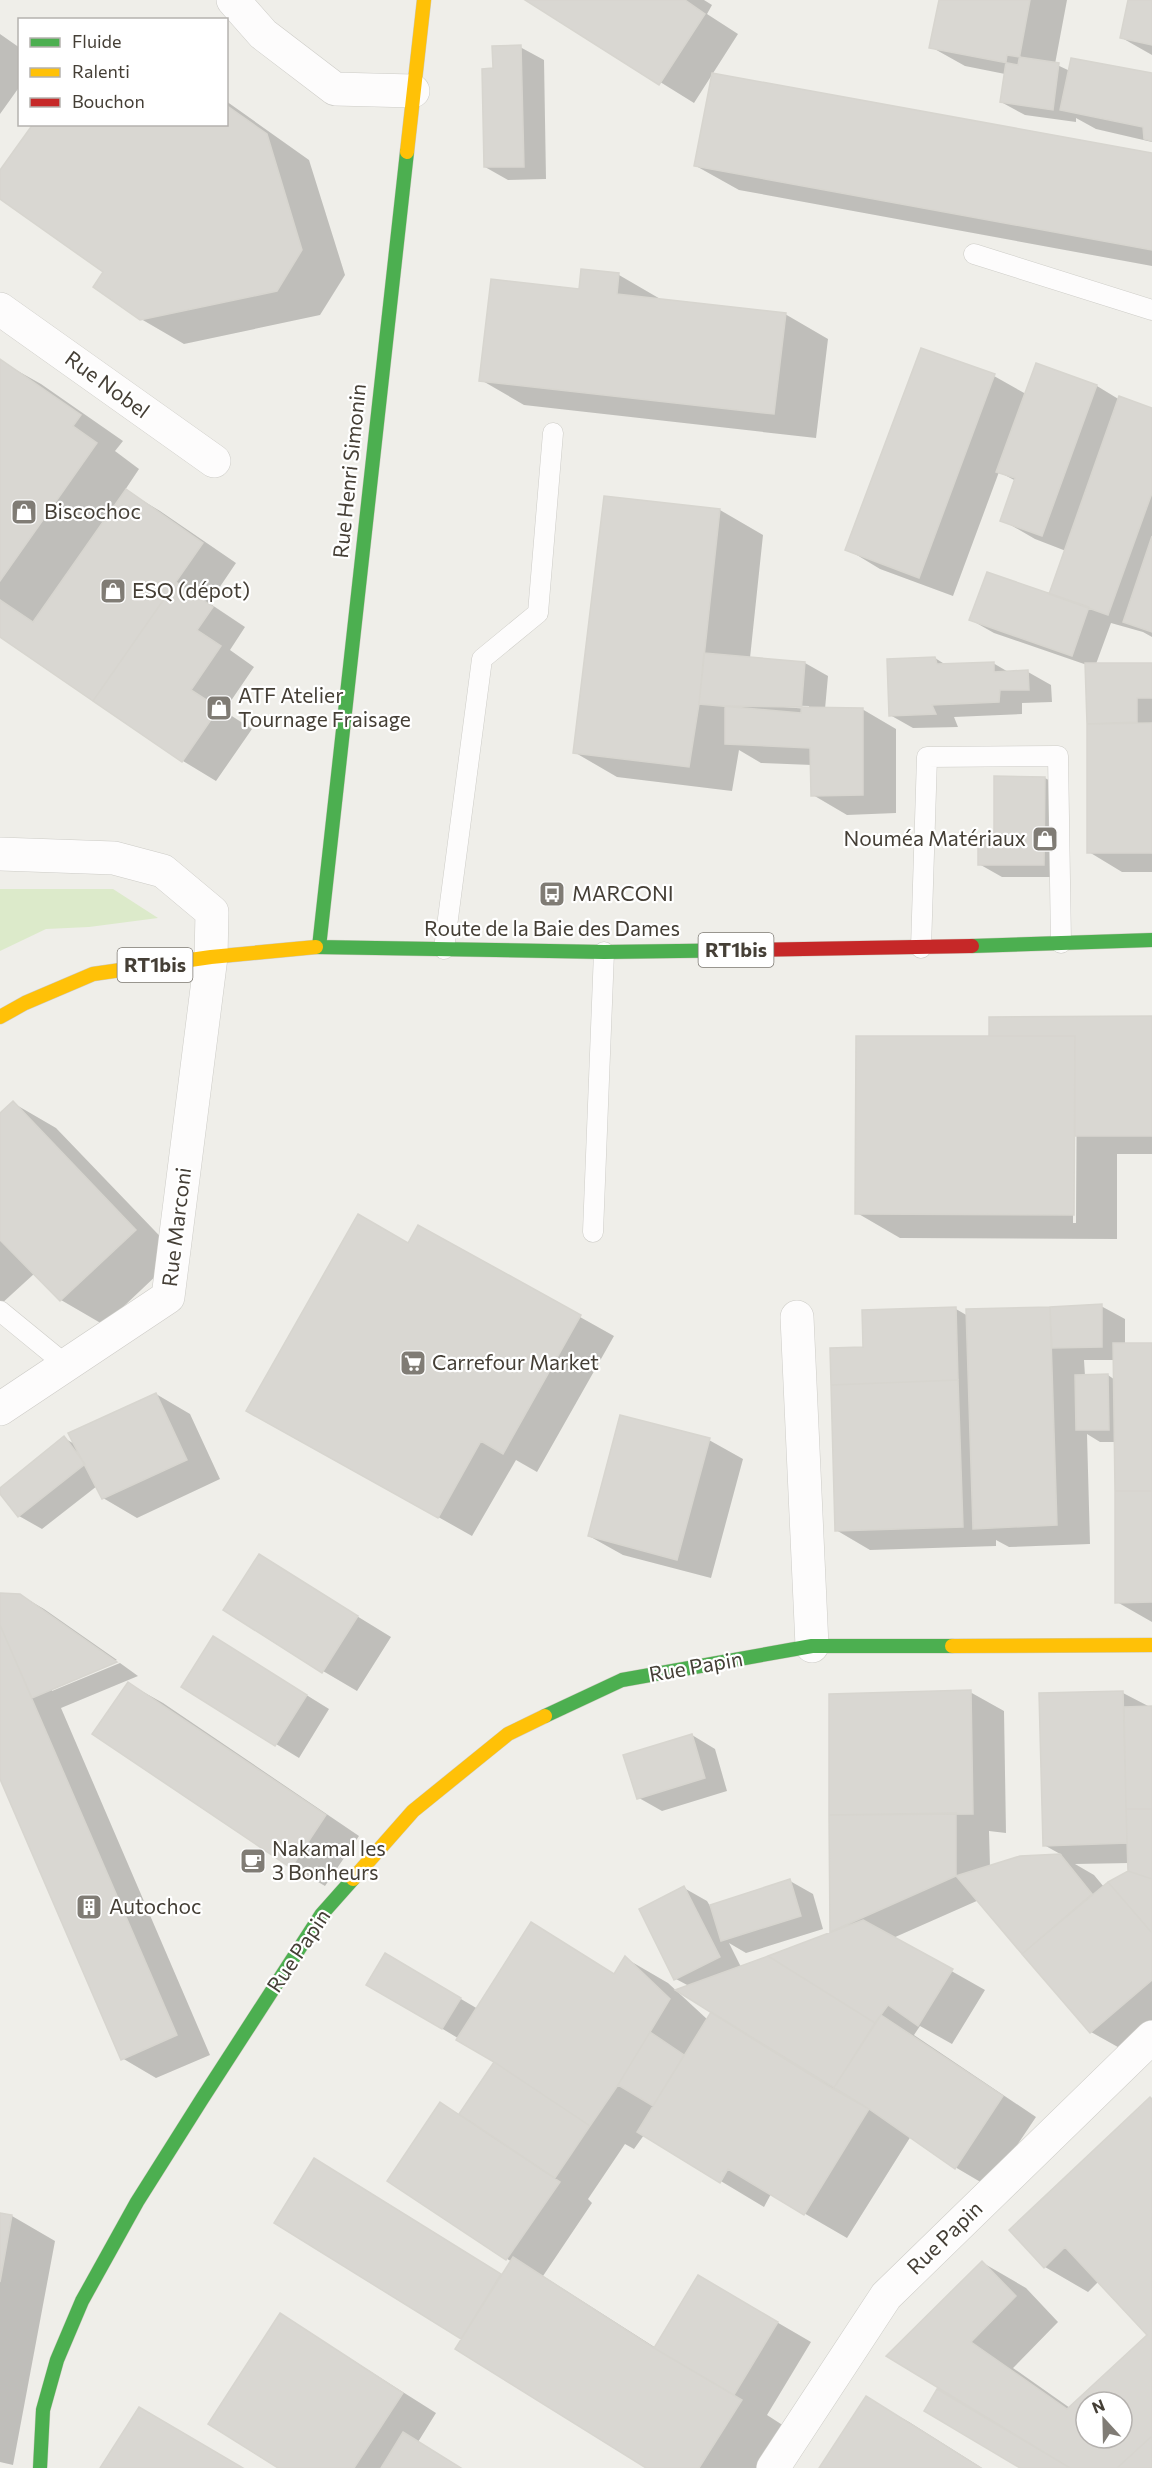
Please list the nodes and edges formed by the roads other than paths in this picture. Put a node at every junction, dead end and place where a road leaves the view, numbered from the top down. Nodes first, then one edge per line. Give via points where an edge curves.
1 (233, 0) edge
2 (424, 0) edge
3 (413, 91) junction
4 (974, 254) dead end
5 (0, 309) edge
6 (1152, 310) edge
7 (553, 433) dead end
8 (214, 462) dead end
9 (0, 854) edge
10 (1152, 940) edge
11 (1061, 943) junction
12 (319, 947) junction
13 (921, 948) junction
14 (444, 949) junction
15 (604, 952) junction
16 (211, 957) junction
17 (0, 1017) edge
18 (593, 1232) dead end
19 (0, 1311) edge
20 (797, 1317) dead end
21 (66, 1365) junction
22 (0, 1409) edge
23 (1152, 1645) edge
24 (812, 1646) junction
25 (1152, 2037) edge
26 (40, 2468) edge
27 (773, 2468) edge

1 - 3 street via 263,34 335,89
2 - 3 street, Rue Henri Simonin
3 - 12 street, Rue Henri Simonin
4 - 6 lane
5 - 8 street, Rue Nobel
7 - 14 lane via 538,613 482,659
9 - 16 street, Rue Marconi via 114,858 163,871 212,912
10 - 11 street, Route de la Baie des Dames / RT1bis
11 - 13 street, Route de la Baie des Dames / RT1bis
11 - 13 lane via 1058,756 927,757
12 - 14 street, Route de la Baie des Dames / RT1bis
12 - 16 street, Route de la Baie des Dames / RT1bis
13 - 15 street, Route de la Baie des Dames / RT1bis
14 - 15 street, Route de la Baie des Dames / RT1bis
15 - 18 lane
16 - 17 street, Route de la Baie des Dames / RT1bis via 93,974 25,1002
16 - 21 street, Rue Marconi via 168,1297
19 - 21 lane
20 - 24 street
21 - 22 street, Rue Marconi
23 - 24 street, Rue Papin
24 - 26 street, Rue Papin via 622,1680 508,1734 413,1811 321,1915 122,2229 82,2301 57,2360 43,2410
25 - 27 street, Rue Papin via 885,2296

